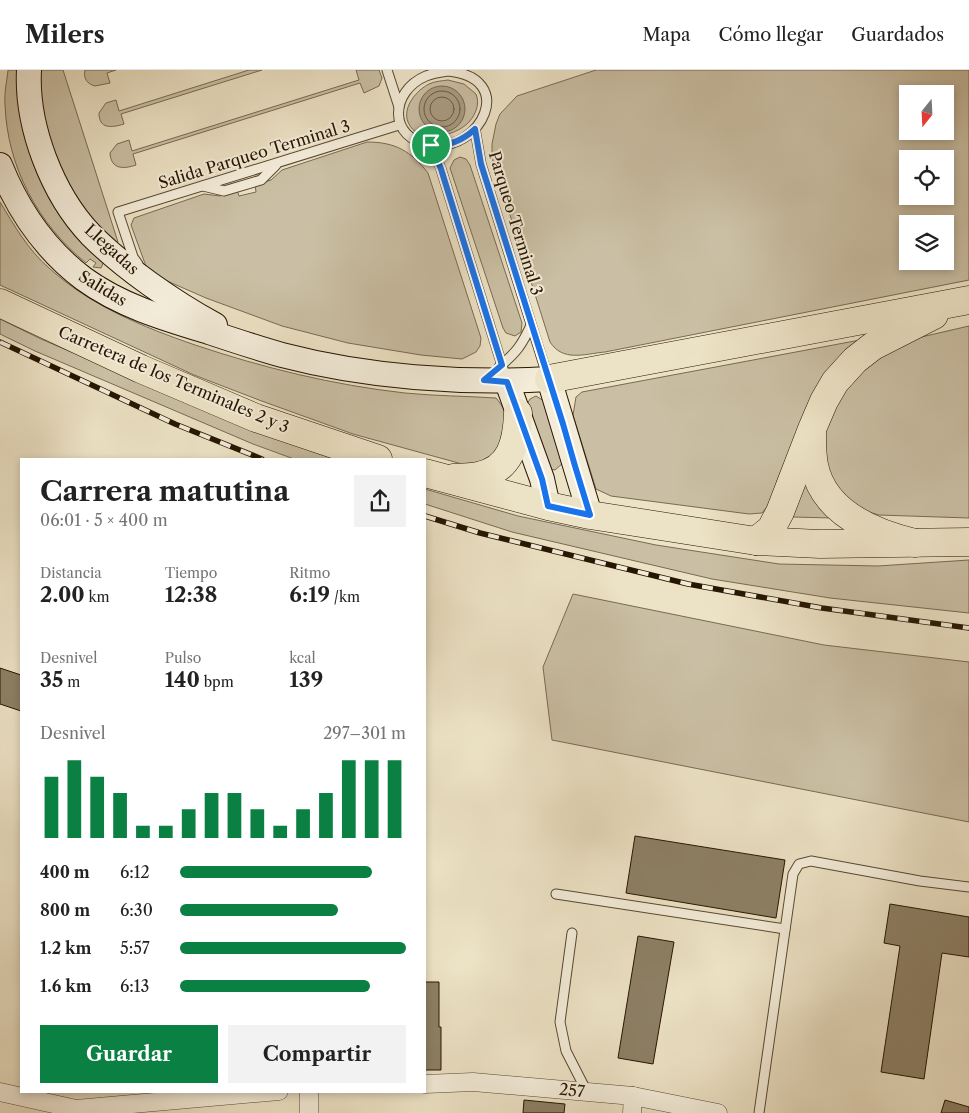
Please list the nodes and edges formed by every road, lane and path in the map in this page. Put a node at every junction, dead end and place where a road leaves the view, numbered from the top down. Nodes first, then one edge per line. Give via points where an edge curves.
1 (29, 70) edge
2 (387, 70) edge
3 (399, 107) junction
4 (399, 125) junction
5 (475, 129) junction
6 (431, 145) junction
7 (0, 164) edge
8 (150, 283) junction
9 (962, 301) edge
10 (0, 303) edge
11 (531, 324) junction
12 (256, 347) junction
13 (497, 376) junction
14 (549, 379) junction
15 (518, 413) junction
16 (812, 429) junction
17 (375, 458) edge
18 (434, 476) edge
19 (548, 506) junction
20 (590, 515) junction
21 (756, 541) junction
22 (969, 542) edge
23 (914, 543) junction
24 (969, 887) edge
25 (556, 894) dead end
26 (785, 929) junction
27 (572, 933) dead end
28 (426, 1084) edge
29 (0, 1092) edge
30 (587, 1092) junction
31 (259, 1093) edge
32 (309, 1093) edge
33 (632, 1104) edge
34 (75, 1111) edge
35 (309, 1113) edge
36 (718, 1113) edge
37 (758, 1113) edge

1 - 8 main road, Llegadas via 31,112 41,150 62,193 90,234
2 - 3 lane
3 - 4 lane
3 - 5 lane via 410,86 425,76 437,72 459,72 477,81 487,98 484,116
4 - 6 lane via 409,137
4 - 8 lane, Salida Parqueo Terminal 3 via 118,212 133,257
5 - 6 lane via 452,144
5 - 11 lane, Parqueo Terminal 3 via 481,164
6 - 13 lane via 441,169
7 - 12 main road, Salidas via 19,207 32,227 84,279 140,309
8 - 12 main road, Llegadas via 199,316
9 - 14 main road
9 - 16 main road via 872,346 855,360 835,382
10 - 17 main road, Carretera de los Terminales 2 y 3 via 256,418
11 - 13 lane via 522,344
11 - 14 lane, Parqueo Terminal 3
12 - 13 main road via 320,364 400,376
13 - 14 main road
13 - 15 main road
14 - 20 main road
15 - 18 main road via 516,440 505,461 496,468 479,476
15 - 19 main road via 542,479
16 - 21 main road via 780,512 771,529
16 - 23 main road via 817,476 834,504 871,530
18 - 19 main road
19 - 20 main road
20 - 21 main road
21 - 23 main road
22 - 23 main road
24 - 26 lane via 811,860 799,864 793,874
25 - 26 lane
26 - 37 lane
27 - 30 lane via 560,1022 566,1051
28 - 30 street, 257 via 473,1082
29 - 34 street
30 - 33 street, 257
31 - 34 street
32 - 35 street
33 - 36 street, 257

